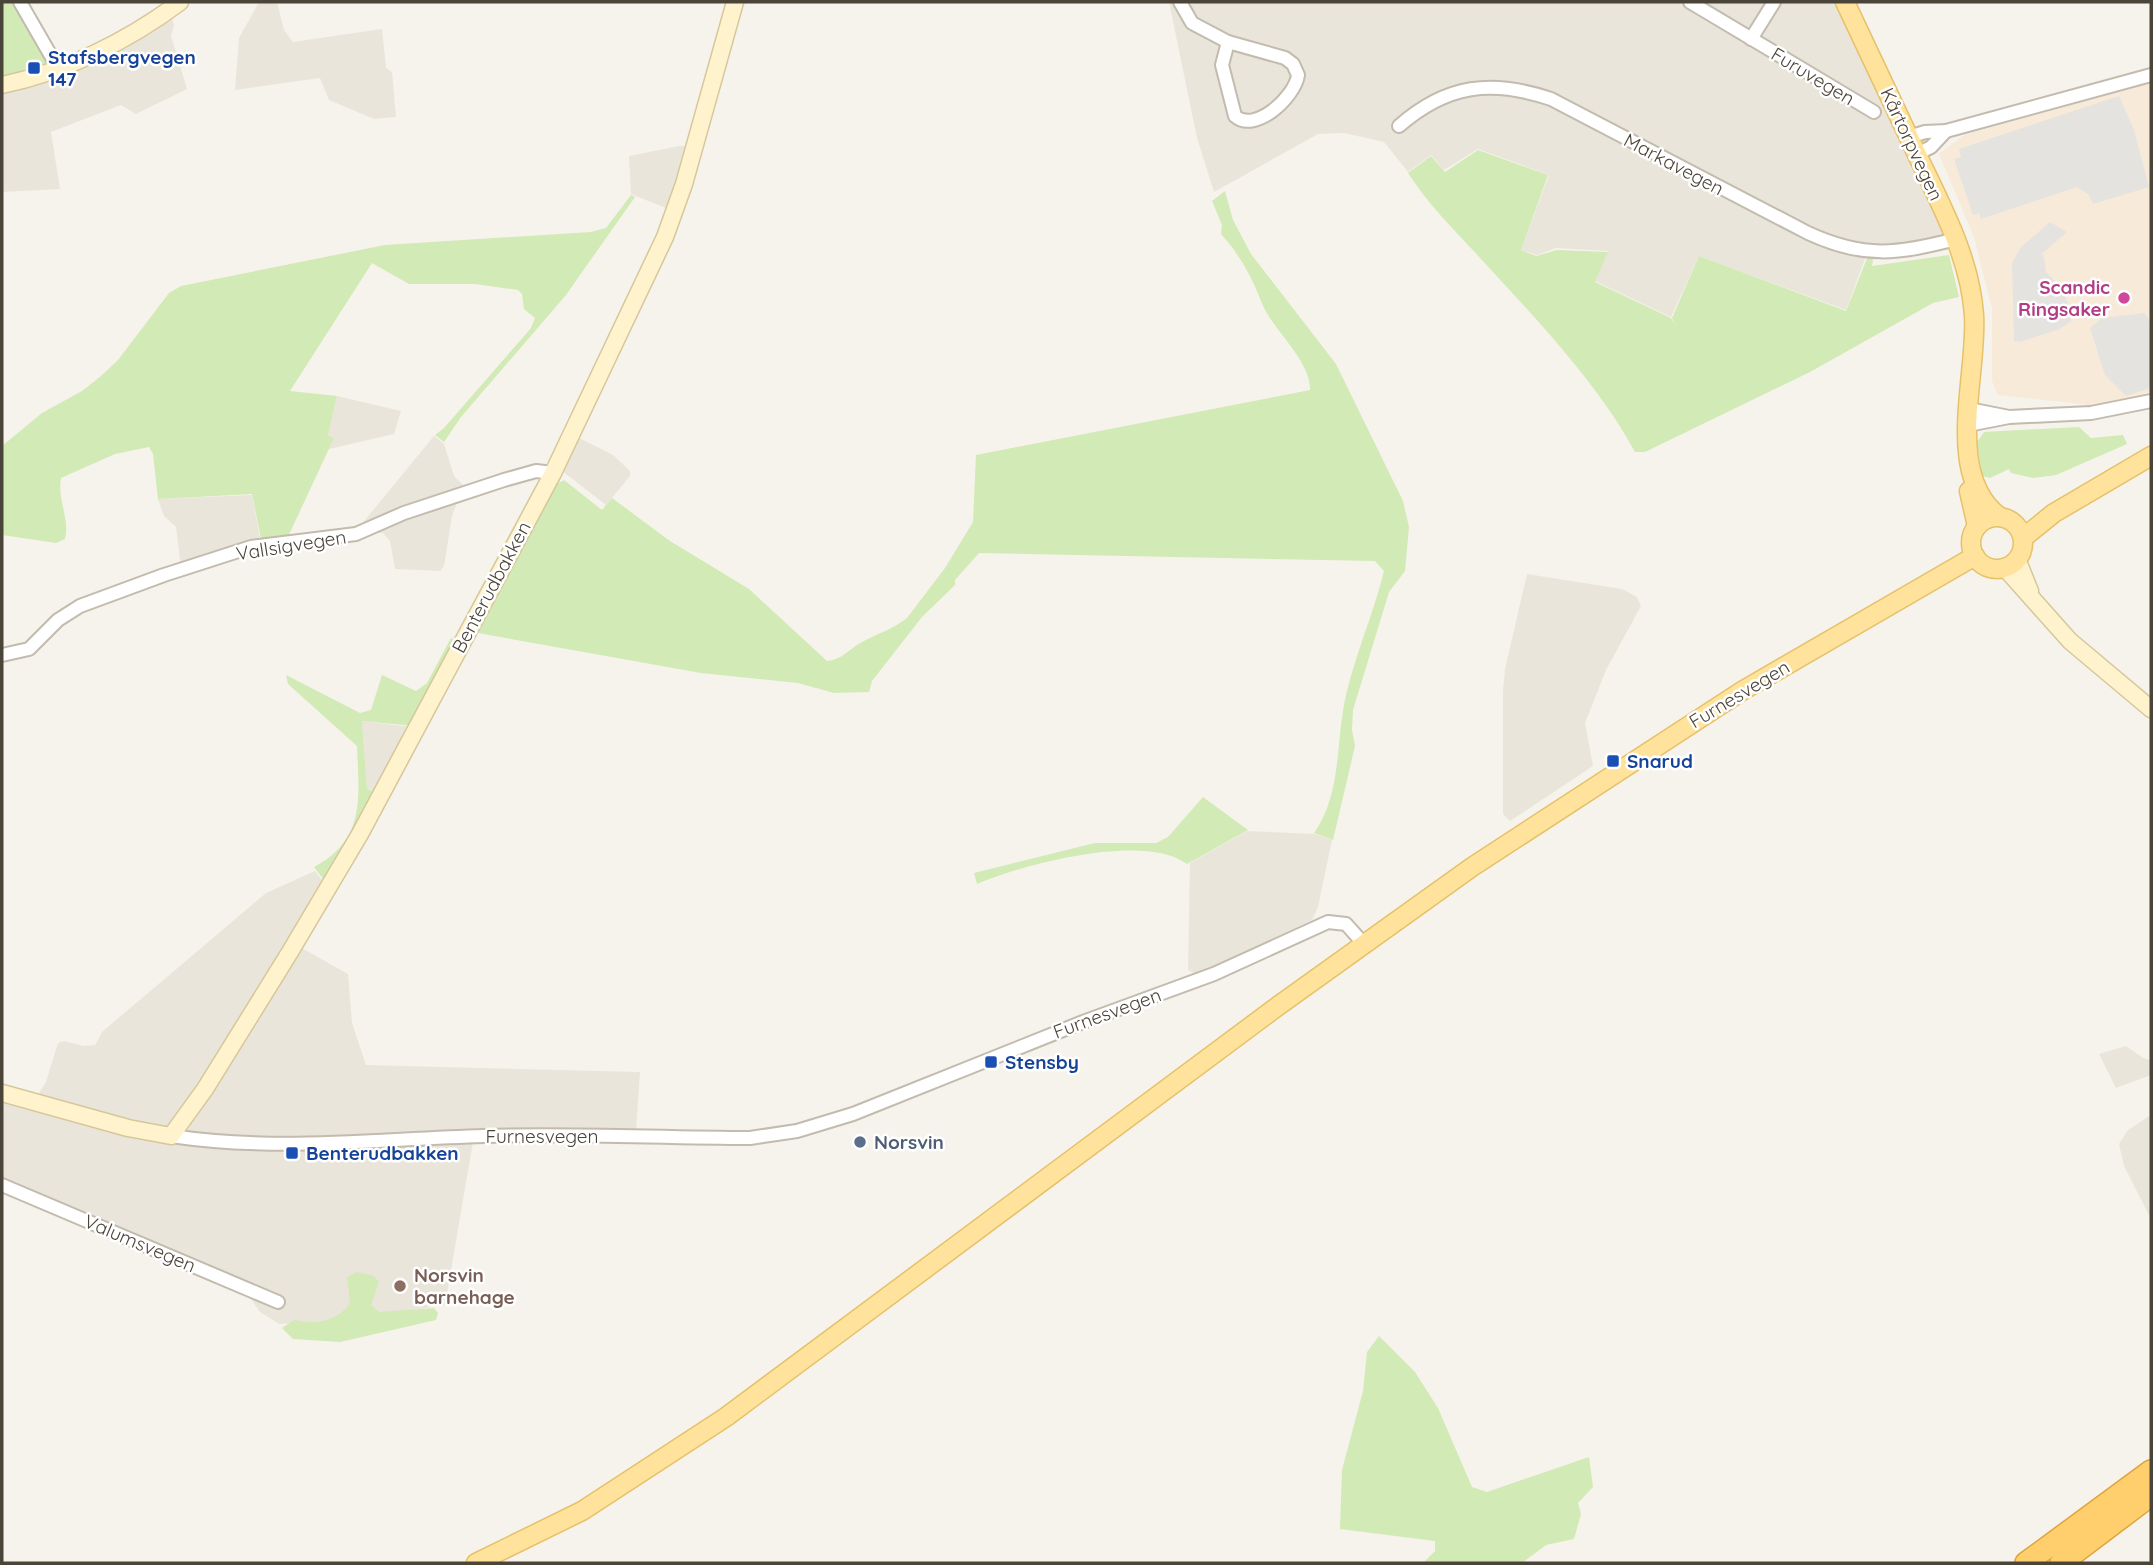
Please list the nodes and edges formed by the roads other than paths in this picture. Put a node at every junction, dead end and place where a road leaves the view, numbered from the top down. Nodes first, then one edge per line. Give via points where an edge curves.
1 (20, 2) edge
2 (180, 2) edge
3 (735, 2) edge
4 (1180, 2) edge
5 (1690, 2) edge
6 (1774, 2) edge
7 (1845, 2) edge
8 (1751, 39) junction
9 (1228, 42) junction
10 (58, 68) junction
11 (2151, 75) edge
12 (2, 85) edge
13 (1874, 112) dead end
14 (1399, 126) dead end
15 (1946, 131) junction
16 (1909, 137) junction
17 (1917, 154) junction
18 (1956, 239) junction
19 (1968, 290) junction
20 (2151, 401) edge
21 (1968, 417) junction
22 (2151, 456) edge
23 (553, 473) junction
24 (2000, 517) junction
25 (1978, 526) junction
26 (2020, 532) junction
27 (1975, 556) junction
28 (2011, 563) junction
29 (2, 655) edge
30 (2151, 709) edge
31 (1363, 943) junction
32 (2, 1093) edge
33 (171, 1136) junction
34 (2, 1185) edge
35 (278, 1301) dead end
36 (2151, 1471) edge
37 (2151, 1496) edge
38 (476, 1563) edge
39 (2026, 1563) edge
40 (2061, 1563) edge

1 - 10 street
2 - 10 main road via 127,37
3 - 23 main road, Benterudbakken via 665,237
4 - 9 street via 1192,23
5 - 8 street, Furuvegen
6 - 8 street, Furuvegen
7 - 16 main road, Kårtorpvegen
8 - 13 street, Furuvegen
9 - 9 street via 1285,58 1298,75 1290,95 1254,122 1235,116 1222,65
10 - 12 main road
11 - 15 street
14 - 18 street, Markavegen via 1433,102 1462,90 1513,88 1551,99 1808,233 1846,248 1889,253
15 - 16 street
15 - 17 street
16 - 17 main road, Kårtorpvegen
17 - 18 main road, Kårtorpvegen
18 - 19 main road, Kårtorpvegen
19 - 21 main road, Kårtorpvegen via 1974,334
19 - 25 main road, Kårtorpvegen via 1957,435
20 - 21 street via 2091,413
21 - 24 main road, Kårtorpvegen via 1968,456 1975,483 1985,504
22 - 26 main road
23 - 29 street, Vallsigvegen via 536,471 504,480 346,537 251,547 206,561 80,606 29,649
23 - 33 main road, Benterudbakken via 360,834 205,1089
24 - 25 main road
24 - 26 main road
25 - 27 main road via 1972,538
26 - 28 main road via 2022,550
27 - 28 main road via 1988,567
27 - 31 main road, Furnesvegen via 1646,751
28 - 30 main road via 2032,597 2084,655
31 - 33 street, Furnesvegen via 1346,924 1328,922 1214,974 878,1104 776,1135 750,1139 488,1136 294,1146
31 - 38 main road via 646,1473 582,1511
32 - 33 main road, Furnesvegen
34 - 35 street, Valumsvegen
36 - 39 highway
37 - 40 highway

